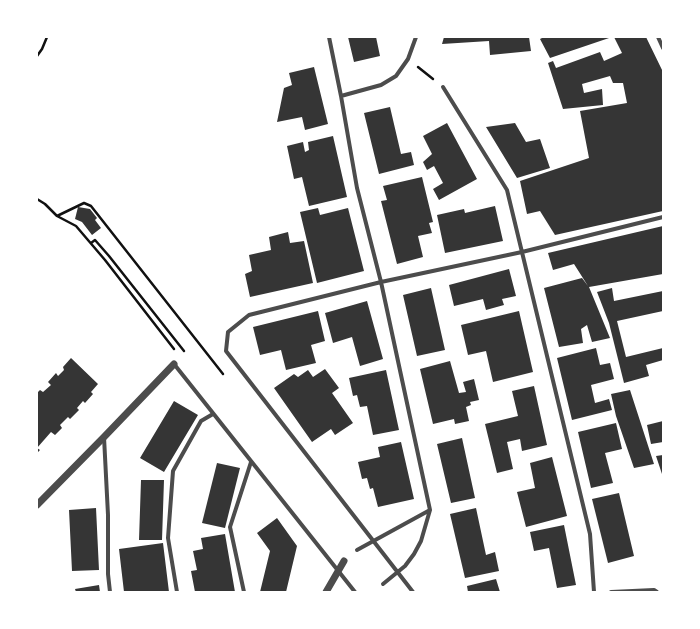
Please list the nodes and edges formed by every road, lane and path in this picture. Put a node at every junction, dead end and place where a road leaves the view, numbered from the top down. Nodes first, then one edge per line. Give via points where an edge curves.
1 (47, 37) edge
2 (329, 37) edge
3 (416, 37) edge
4 (658, 37) edge
5 (663, 48) edge
6 (37, 56) edge
7 (408, 59) junction
8 (443, 87) joint
9 (341, 96) junction
10 (37, 199) edge
11 (57, 216) junction
12 (663, 217) edge
13 (91, 243) junction
14 (522, 252) junction
15 (381, 282) junction
16 (186, 326) dead end
17 (172, 336) dead end
18 (174, 364) junction
19 (213, 414) junction
20 (104, 438) junction
21 (251, 462) junction
22 (37, 505) edge
23 (430, 510) junction
24 (374, 541) junction
25 (357, 550) dead end
26 (344, 561) dead end
27 (338, 571) junction
28 (397, 572) junction
29 (383, 584) dead end
30 (656, 591) edge
31 (110, 592) edge
32 (177, 592) edge
33 (244, 592) edge
34 (326, 592) edge
35 (355, 592) edge
36 (413, 592) edge
37 (594, 592) edge
38 (611, 592) edge

1 - 6 path
2 - 9 street
3 - 7 street
4 - 5 street
7 - 8 path
7 - 9 street via 396,76 380,85
8 - 14 street via 506,190
9 - 15 street via 356,188
10 - 11 path
11 - 13 path via 76,226
11 - 16 path via 84,203 91,206
12 - 14 street
13 - 17 path via 95,240 109,256
13 - 18 path via 177,354
14 - 15 street
14 - 37 street via 590,534
15 - 23 street
15 - 24 street via 249,315 228,332 226,351
18 - 19 street
18 - 20 street
19 - 21 street
19 - 32 street via 201,421 173,471 168,538
20 - 22 street
20 - 31 street
21 - 27 street
21 - 33 street via 230,527
23 - 24 street
23 - 28 street via 414,554
24 - 25 street
24 - 28 street
26 - 27 street
27 - 34 street
27 - 35 street
28 - 29 street
28 - 36 street
30 - 38 street

